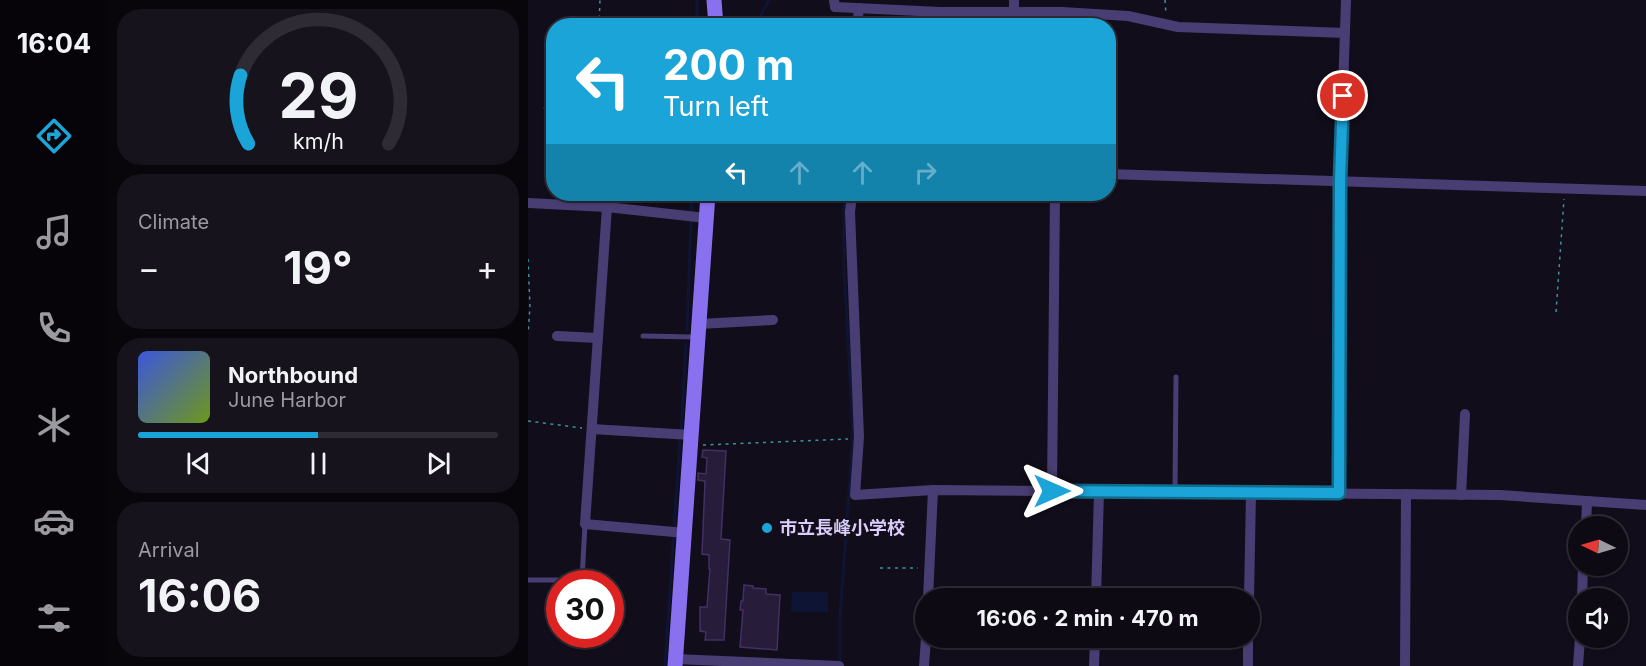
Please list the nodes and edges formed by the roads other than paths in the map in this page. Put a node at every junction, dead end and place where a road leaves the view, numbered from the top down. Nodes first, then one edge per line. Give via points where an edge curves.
1 (714, 0) edge
2 (834, 0) edge
3 (1014, 0) edge
4 (1346, 0) edge
5 (859, 8) junction
6 (1062, 12) junction
7 (1014, 13) junction
8 (712, 18) edge
9 (858, 18) edge
10 (1062, 18) edge
11 (1345, 33) junction
12 (1116, 174) edge
13 (1340, 181) junction
14 (1646, 191) edge
15 (707, 201) edge
16 (851, 201) edge
17 (1055, 201) edge
18 (528, 203) edge
19 (606, 207) junction
20 (706, 218) junction
21 (773, 320) dead end
22 (698, 331) junction
23 (558, 336) dead end
24 (643, 336) dead end
25 (598, 338) junction
26 (1176, 377) dead end
27 (1465, 414) dead end
28 (592, 429) junction
29 (691, 440) junction
30 (933, 490) junction
31 (1052, 491) junction
32 (1099, 492) junction
33 (1175, 492) junction
34 (1251, 493) junction
35 (1339, 493) junction
36 (1406, 494) junction
37 (1461, 495) junction
38 (1587, 502) junction
39 (1646, 505) edge
40 (1586, 516) edge
41 (585, 524) junction
42 (685, 532) junction
43 (528, 580) edge
44 (928, 588) edge
45 (1096, 588) edge
46 (1249, 588) edge
47 (925, 648) edge
48 (1095, 648) edge
49 (1248, 648) edge
50 (1579, 648) edge
51 (675, 662) edge
52 (839, 666) edge
53 (924, 666) edge
54 (1094, 666) edge
55 (1248, 666) edge
56 (1405, 666) edge
57 (1578, 666) edge

1 - 8 street
2 - 5 street via 835,7
3 - 7 street
4 - 11 street
5 - 7 street
5 - 9 street
6 - 7 street
6 - 10 street
6 - 11 street via 1128,16 1178,27
11 - 13 street
12 - 13 street
13 - 14 street
13 - 35 street
15 - 20 street
16 - 30 street via 859,437 855,495
17 - 31 street
18 - 19 street
19 - 20 street
19 - 25 street
20 - 22 street
21 - 22 street
22 - 24 lane
22 - 29 street
23 - 25 street
25 - 28 street
26 - 33 lane
27 - 37 street
28 - 29 street
28 - 41 street
29 - 42 street
30 - 31 street
30 - 44 street
31 - 32 street
32 - 33 street
32 - 45 street
33 - 34 street
34 - 35 street
34 - 46 street
35 - 36 street
36 - 37 street
36 - 56 street
37 - 38 street
38 - 39 street
38 - 40 street
41 - 42 street
41 - 43 lane via 582,580
42 - 51 street
47 - 53 street
48 - 54 street
49 - 55 street
50 - 57 street
51 - 52 street

